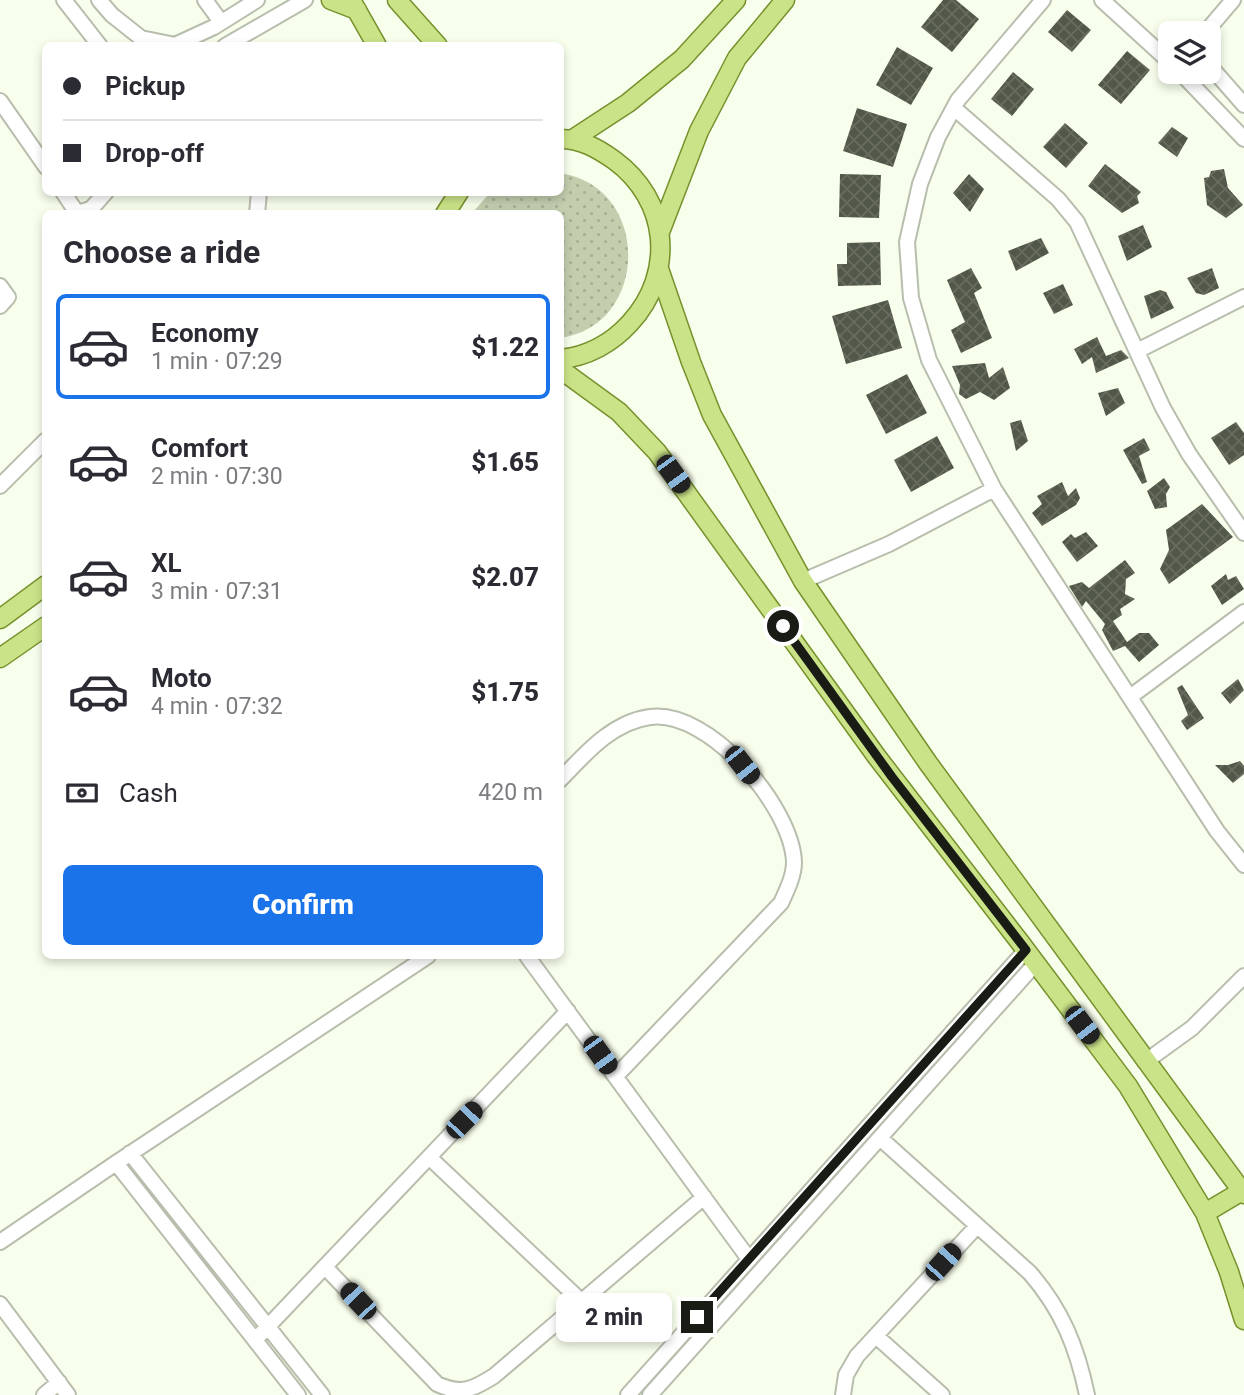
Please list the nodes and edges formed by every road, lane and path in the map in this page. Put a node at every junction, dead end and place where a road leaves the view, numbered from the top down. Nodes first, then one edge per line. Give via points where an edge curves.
1 (64, 0) edge
2 (99, 0) edge
3 (205, 0) edge
4 (257, 0) edge
5 (305, 0) edge
6 (331, 0) edge
7 (397, 0) edge
8 (736, 0) edge
9 (785, 0) edge
10 (1043, 0) edge
11 (1102, 0) edge
12 (1233, 0) edge
13 (354, 5) edge
14 (1215, 21) edge
15 (221, 22) junction
16 (1140, 33) junction
17 (1158, 41) edge
18 (97, 42) edge
19 (160, 42) edge
20 (181, 42) edge
21 (232, 42) edge
22 (375, 42) edge
23 (434, 42) edge
24 (1158, 50) edge
25 (1221, 79) edge
26 (1191, 84) edge
27 (0, 100) edge
28 (1244, 105) edge
29 (954, 108) junction
30 (567, 139) edge
31 (1244, 139) edge
32 (42, 161) edge
33 (102, 196) edge
34 (88, 210) edge
35 (660, 232) junction
36 (659, 269) junction
37 (0, 286) edge
38 (1244, 297) edge
39 (0, 306) edge
40 (1137, 351) junction
41 (564, 358) edge
42 (564, 372) edge
43 (42, 444) edge
44 (0, 486) edge
45 (994, 489) junction
46 (1244, 533) edge
47 (803, 581) junction
48 (42, 589) edge
49 (1244, 612) edge
50 (0, 619) edge
51 (42, 629) edge
52 (0, 658) edge
53 (1130, 697) junction
54 (564, 776) edge
55 (1244, 865) edge
56 (1031, 957) junction
57 (423, 959) edge
58 (529, 959) edge
59 (1244, 976) edge
60 (568, 1011) junction
61 (1145, 1062) junction
62 (616, 1076) junction
63 (880, 1138) junction
64 (130, 1153) junction
65 (429, 1157) junction
66 (116, 1163) junction
67 (1243, 1192) edge
68 (704, 1197) junction
69 (1205, 1213) junction
70 (977, 1226) junction
71 (0, 1242) edge
72 (749, 1259) junction
73 (325, 1267) junction
74 (581, 1301) junction
75 (0, 1304) edge
76 (1244, 1321) edge
77 (268, 1327) junction
78 (876, 1336) junction
79 (255, 1340) junction
80 (59, 1382) junction
81 (44, 1395) edge
82 (68, 1395) edge
83 (298, 1395) edge
84 (322, 1395) edge
85 (628, 1395) edge
86 (650, 1395) edge
87 (843, 1395) edge
88 (942, 1395) edge
89 (1087, 1395) edge

1 - 18 street
2 - 19 street via 141,38
3 - 15 street
4 - 15 street
5 - 21 street
6 - 13 main road
7 - 23 main road
8 - 30 main road via 682,59 628,103
9 - 35 main road via 737,58 699,131
10 - 29 street
11 - 16 street
12 - 14 street
13 - 22 main road
15 - 20 street
16 - 17 street
16 - 24 street
25 - 28 street
26 - 31 street
27 - 32 street
29 - 40 street via 1077,222
29 - 45 street via 920,184 907,242 911,298 929,360
30 - 35 main road via 599,149 630,172 652,205
33 - 34 street
35 - 36 main road
36 - 41 main road via 644,308 617,337 592,351
36 - 47 main road via 712,415
37 - 39 street via 8,298
38 - 40 street
40 - 46 street via 1189,454
42 - 56 main road via 620,412 657,452 877,757
43 - 44 street
45 - 47 street via 889,544
45 - 53 street
47 - 61 main road via 928,763
48 - 50 main road
49 - 53 street
51 - 52 main road
53 - 55 street
54 - 62 street via 592,747 631,722 652,717 675,719 693,725 742,765 781,818 791,842 794,864 781,903
56 - 63 street
56 - 69 main road via 1128,1086
56 - 72 street
57 - 64 street
58 - 60 street
59 - 61 street via 1192,1027
60 - 62 street
60 - 65 street
61 - 67 main road
62 - 68 street
63 - 70 street
63 - 86 street
64 - 66 street
64 - 77 street
65 - 73 street
65 - 74 street
66 - 71 street
66 - 79 street
67 - 69 main road
68 - 72 street
68 - 74 street
69 - 76 main road
70 - 78 street
70 - 89 street via 1030,1273 1059,1311
72 - 85 street
73 - 74 street via 437,1384 461,1393 494,1376
73 - 77 street
75 - 80 street
77 - 79 street
77 - 84 street
78 - 87 street via 846,1375
78 - 88 street
79 - 83 street
80 - 81 street
80 - 82 street

